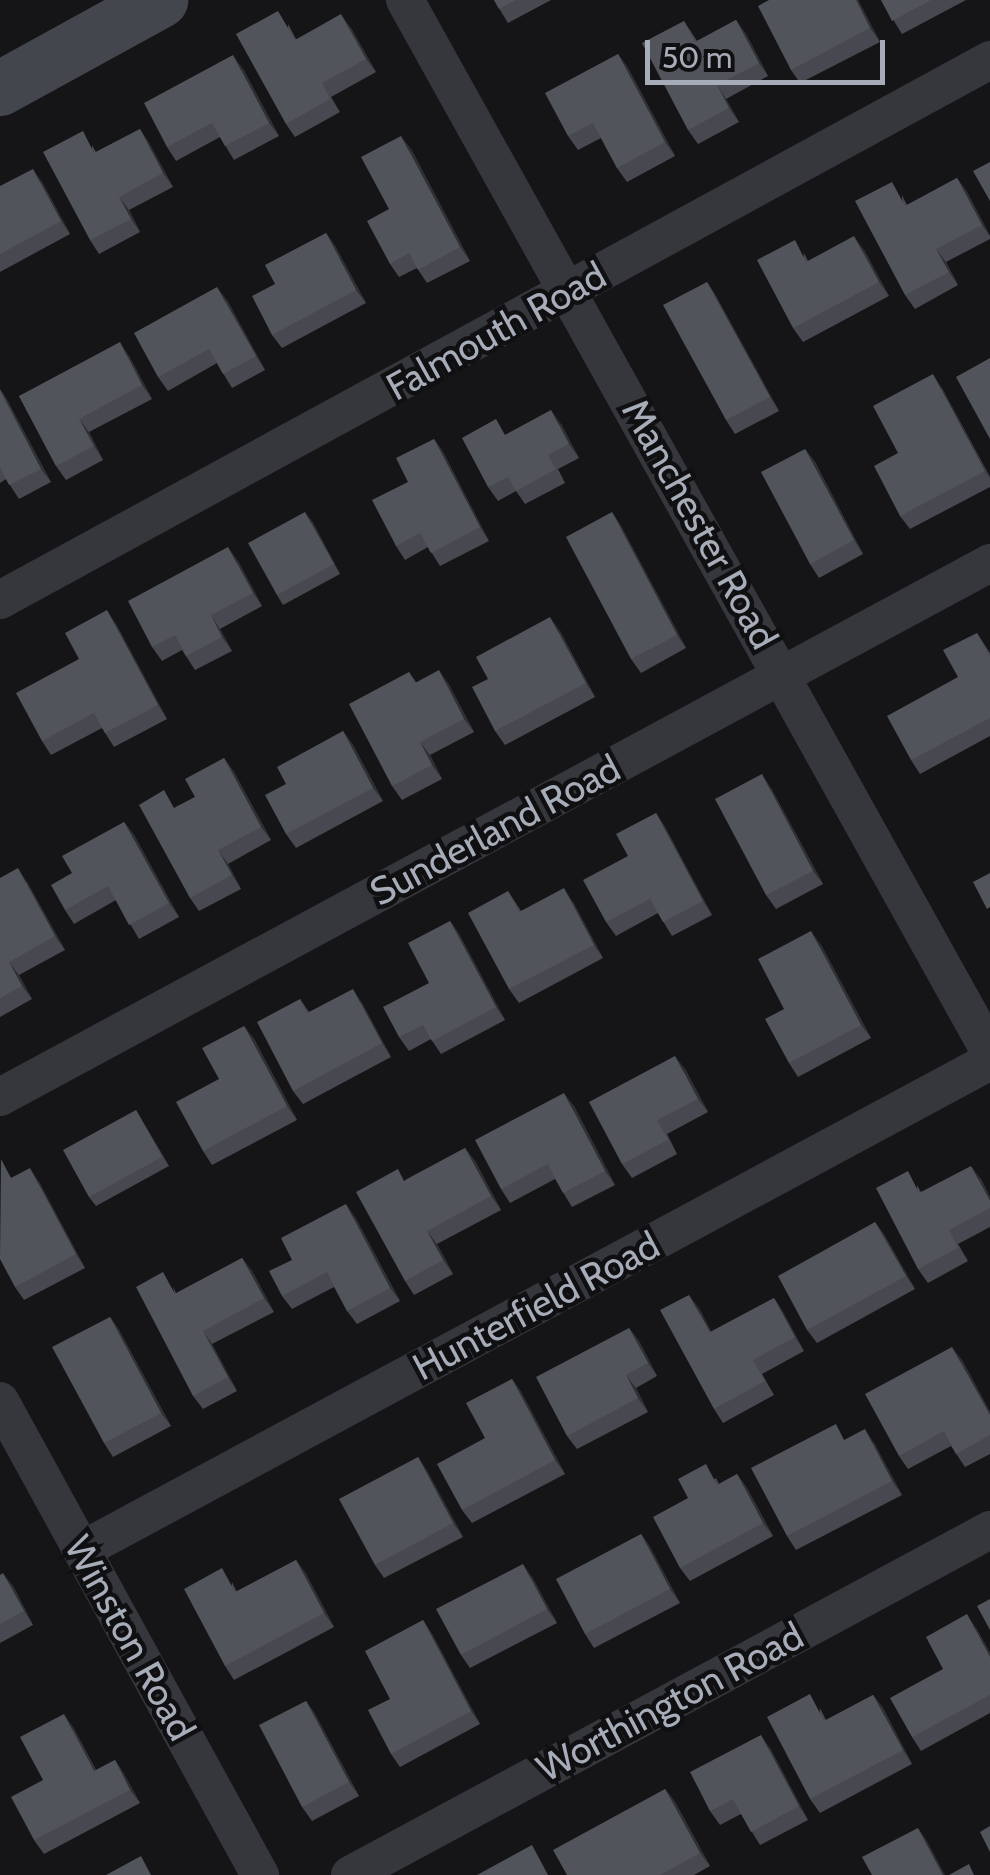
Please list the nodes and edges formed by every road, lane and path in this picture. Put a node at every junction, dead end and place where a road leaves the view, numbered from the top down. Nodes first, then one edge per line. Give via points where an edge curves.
1 (160, 0) edge
2 (405, 0) edge
3 (990, 60) edge
4 (0, 88) edge
5 (569, 291) junction
6 (990, 563) edge
7 (0, 600) edge
8 (785, 674) junction
9 (990, 1052) edge
10 (990, 1061) edge
11 (0, 1097) edge
12 (0, 1401) edge
13 (990, 1530) edge
14 (82, 1550) junction
15 (260, 1875) edge
16 (350, 1875) edge

1 - 4 street
2 - 5 street, Manchester Road
3 - 5 street, Falmouth Road
5 - 7 street, Falmouth Road
5 - 8 street, Manchester Road
6 - 8 street, Sunderland Road
8 - 9 street, Manchester Road
8 - 11 street, Sunderland Road
10 - 14 street, Hunterfield Road
12 - 14 street, Winston Road
13 - 16 street, Worthington Road
14 - 15 street, Winston Road

